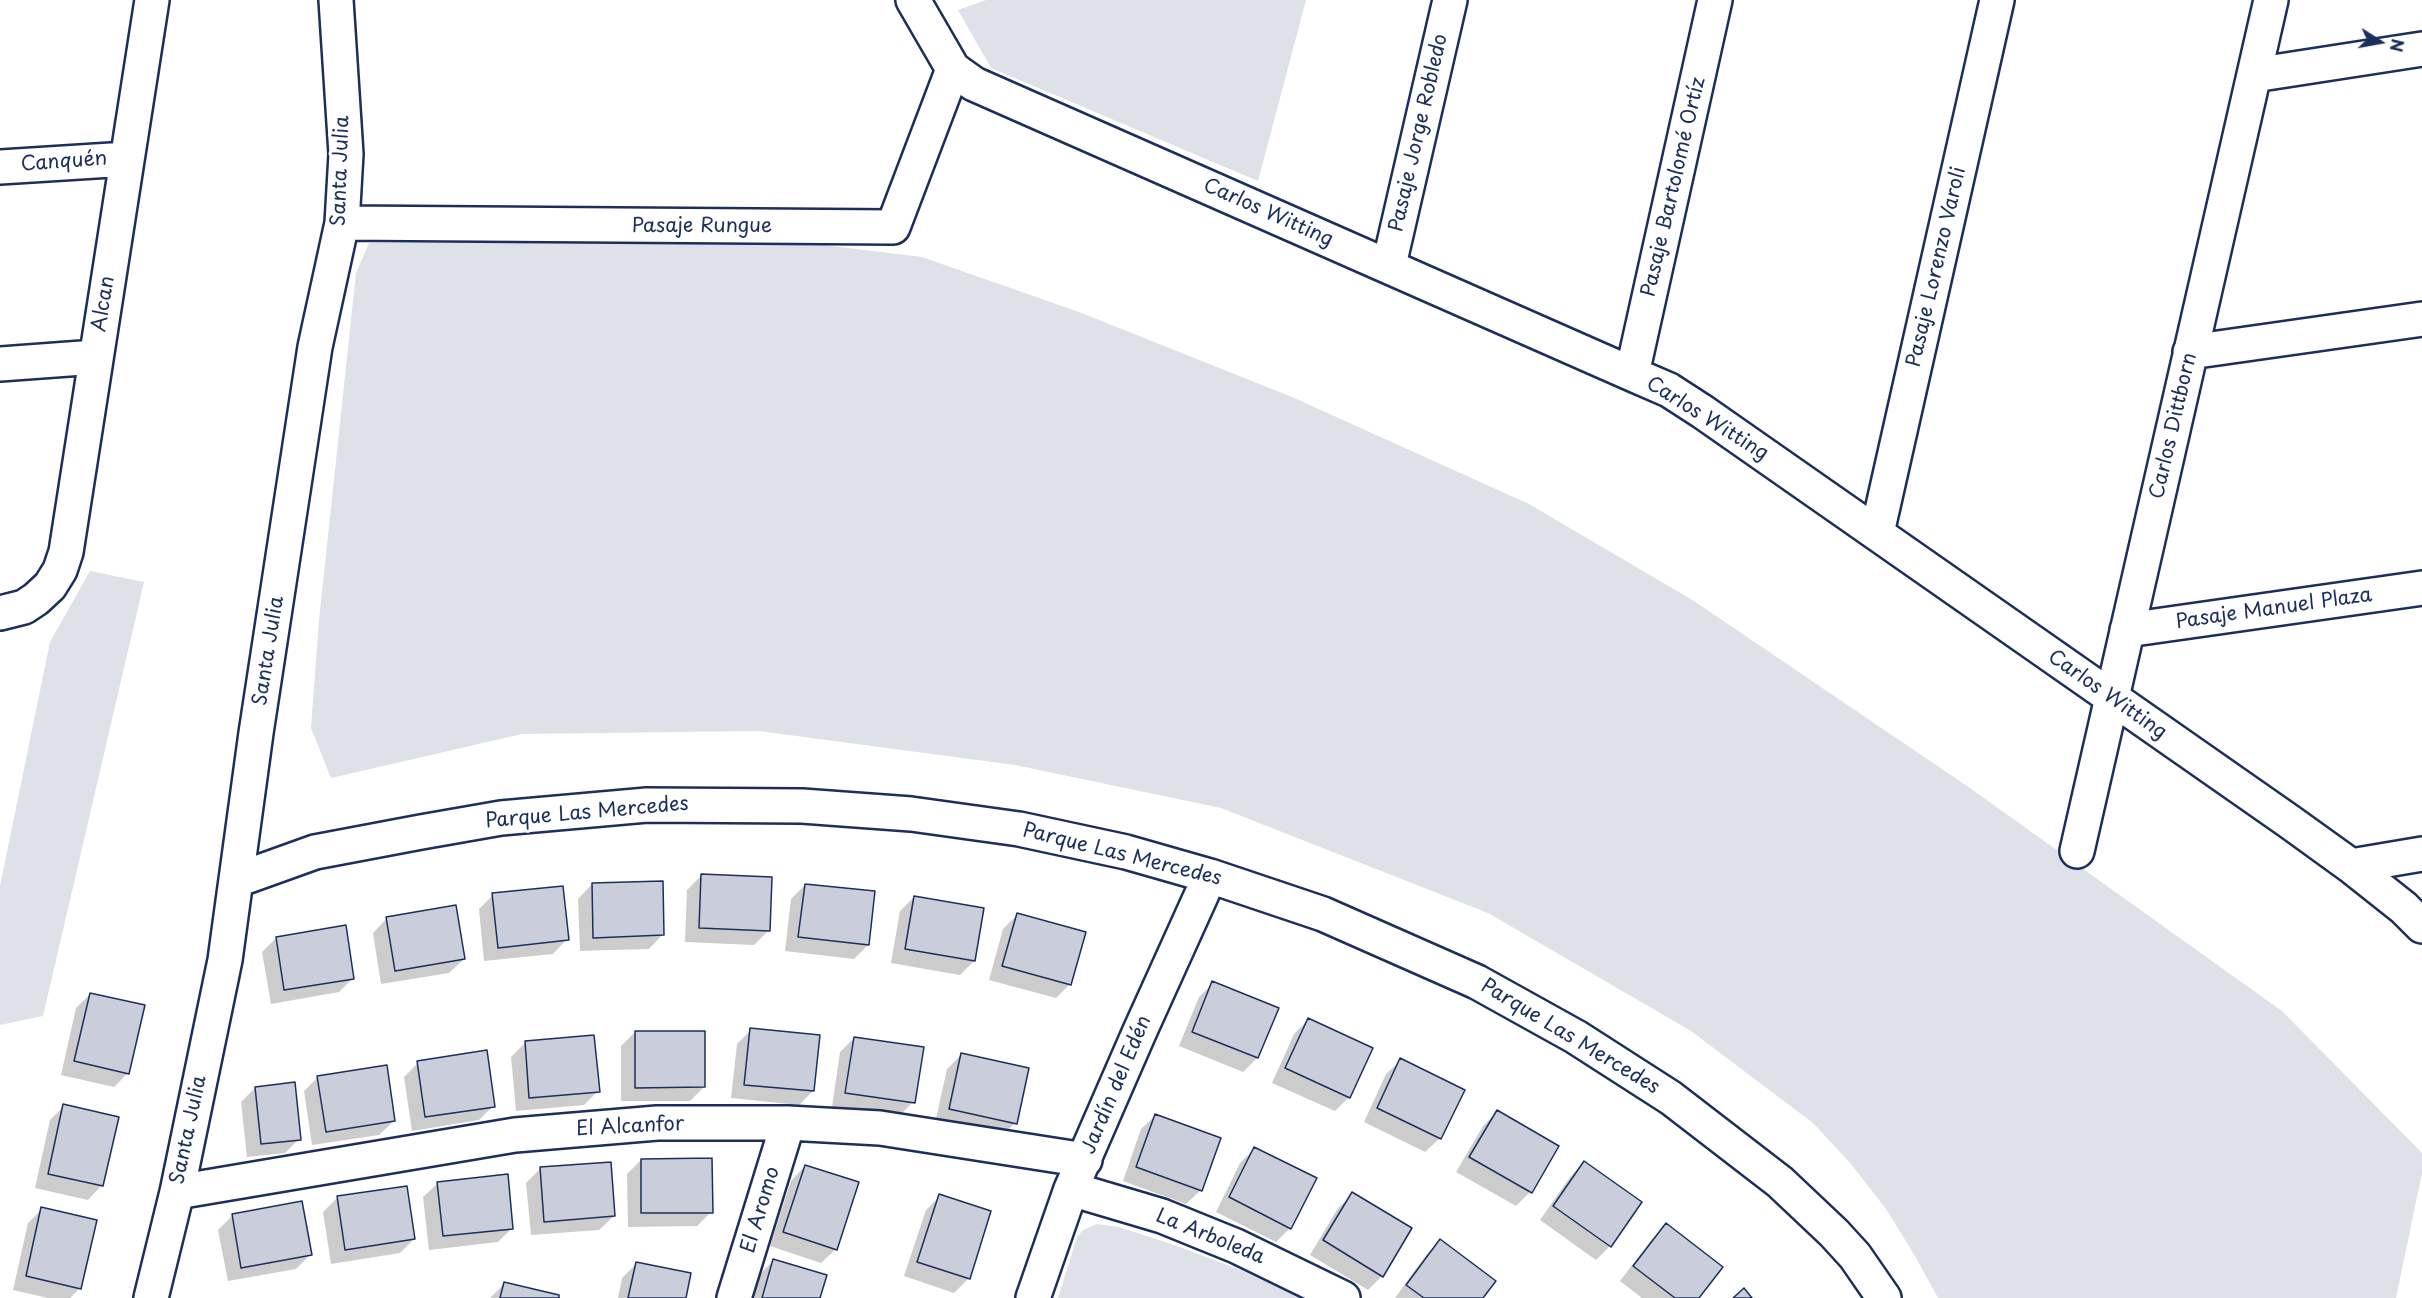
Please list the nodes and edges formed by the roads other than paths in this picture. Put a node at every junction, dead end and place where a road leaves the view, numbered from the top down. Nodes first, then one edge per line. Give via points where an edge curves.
1 (152, 0) edge
2 (336, 0) edge
3 (913, 0) edge
4 (1450, 0) edge
5 (1715, 0) edge
6 (1997, 0) edge
7 (2271, 0) edge
8 (2422, 49) edge
9 (953, 69) junction
10 (2254, 75) junction
11 (127, 159) junction
12 (0, 166) edge
13 (342, 223) junction
14 (1389, 266) junction
15 (2422, 320) edge
16 (2190, 352) junction
17 (96, 357) junction
18 (0, 364) edge
19 (1632, 374) junction
20 (1877, 533) junction
21 (2422, 588) edge
22 (0, 614) edge
23 (2127, 630) junction
24 (2111, 699) junction
25 (2077, 851) dead end
26 (2422, 854) edge
27 (2351, 866) junction
28 (1210, 876) junction
29 (237, 880) junction
30 (2422, 926) edge
31 (788, 1122) junction
32 (1085, 1160) junction
33 (1071, 1189) junction
34 (177, 1192) junction
35 (151, 1298) edge
36 (734, 1298) edge
37 (1033, 1298) edge
38 (1343, 1298) edge
39 (1884, 1298) edge

1 - 11 street, Alcan
2 - 13 street, Santa Julia via 346,154
3 - 9 street, Carlos Witting
4 - 14 street, Pasaje Jorge Robledo
5 - 19 street, Pasaje Bartolomé Ortíz
6 - 20 street, Pasaje Lorenzo Varoli
7 - 10 street, Carlos Dittborn
8 - 10 street
9 - 13 street, Pasaje Rungue via 893,227
9 - 14 street, Carlos Witting via 974,84
10 - 16 street, Carlos Dittborn
11 - 12 street, Canquén
11 - 17 street, Alcan
13 - 29 street, Santa Julia via 315,347
14 - 19 street, Carlos Witting
15 - 16 street
16 - 23 street, Carlos Dittborn
17 - 18 street
17 - 22 street, Alcan via 60,570 36,599
19 - 20 street, Carlos Witting via 1703,412
20 - 24 street, Carlos Witting
21 - 23 street, Pasaje Manuel Plaza
23 - 24 street, Carlos Dittborn
24 - 25 street, Carlos Dittborn
24 - 27 street, Carlos Witting
26 - 27 street
27 - 30 street, Carlos Witting
28 - 29 street, Parque Las Mercedes via 1092,844 966,821 824,807 686,804 501,818 315,852
28 - 32 street, Jardín del Edén
28 - 39 street, Parque Las Mercedes via 1323,914 1427,958 1527,1009 1624,1066 1711,1127 1797,1197 1855,1256
29 - 34 street, Santa Julia via 225,960
31 - 32 street, El Alcanfor via 880,1128
31 - 34 street, El Alcanfor via 657,1123 515,1135
31 - 36 street, El Aromo
32 - 33 street, Jardín del Edén
33 - 37 street, Jardín del Edén
33 - 38 street, La Arboleda via 1173,1220
34 - 35 street, Santa Julia

